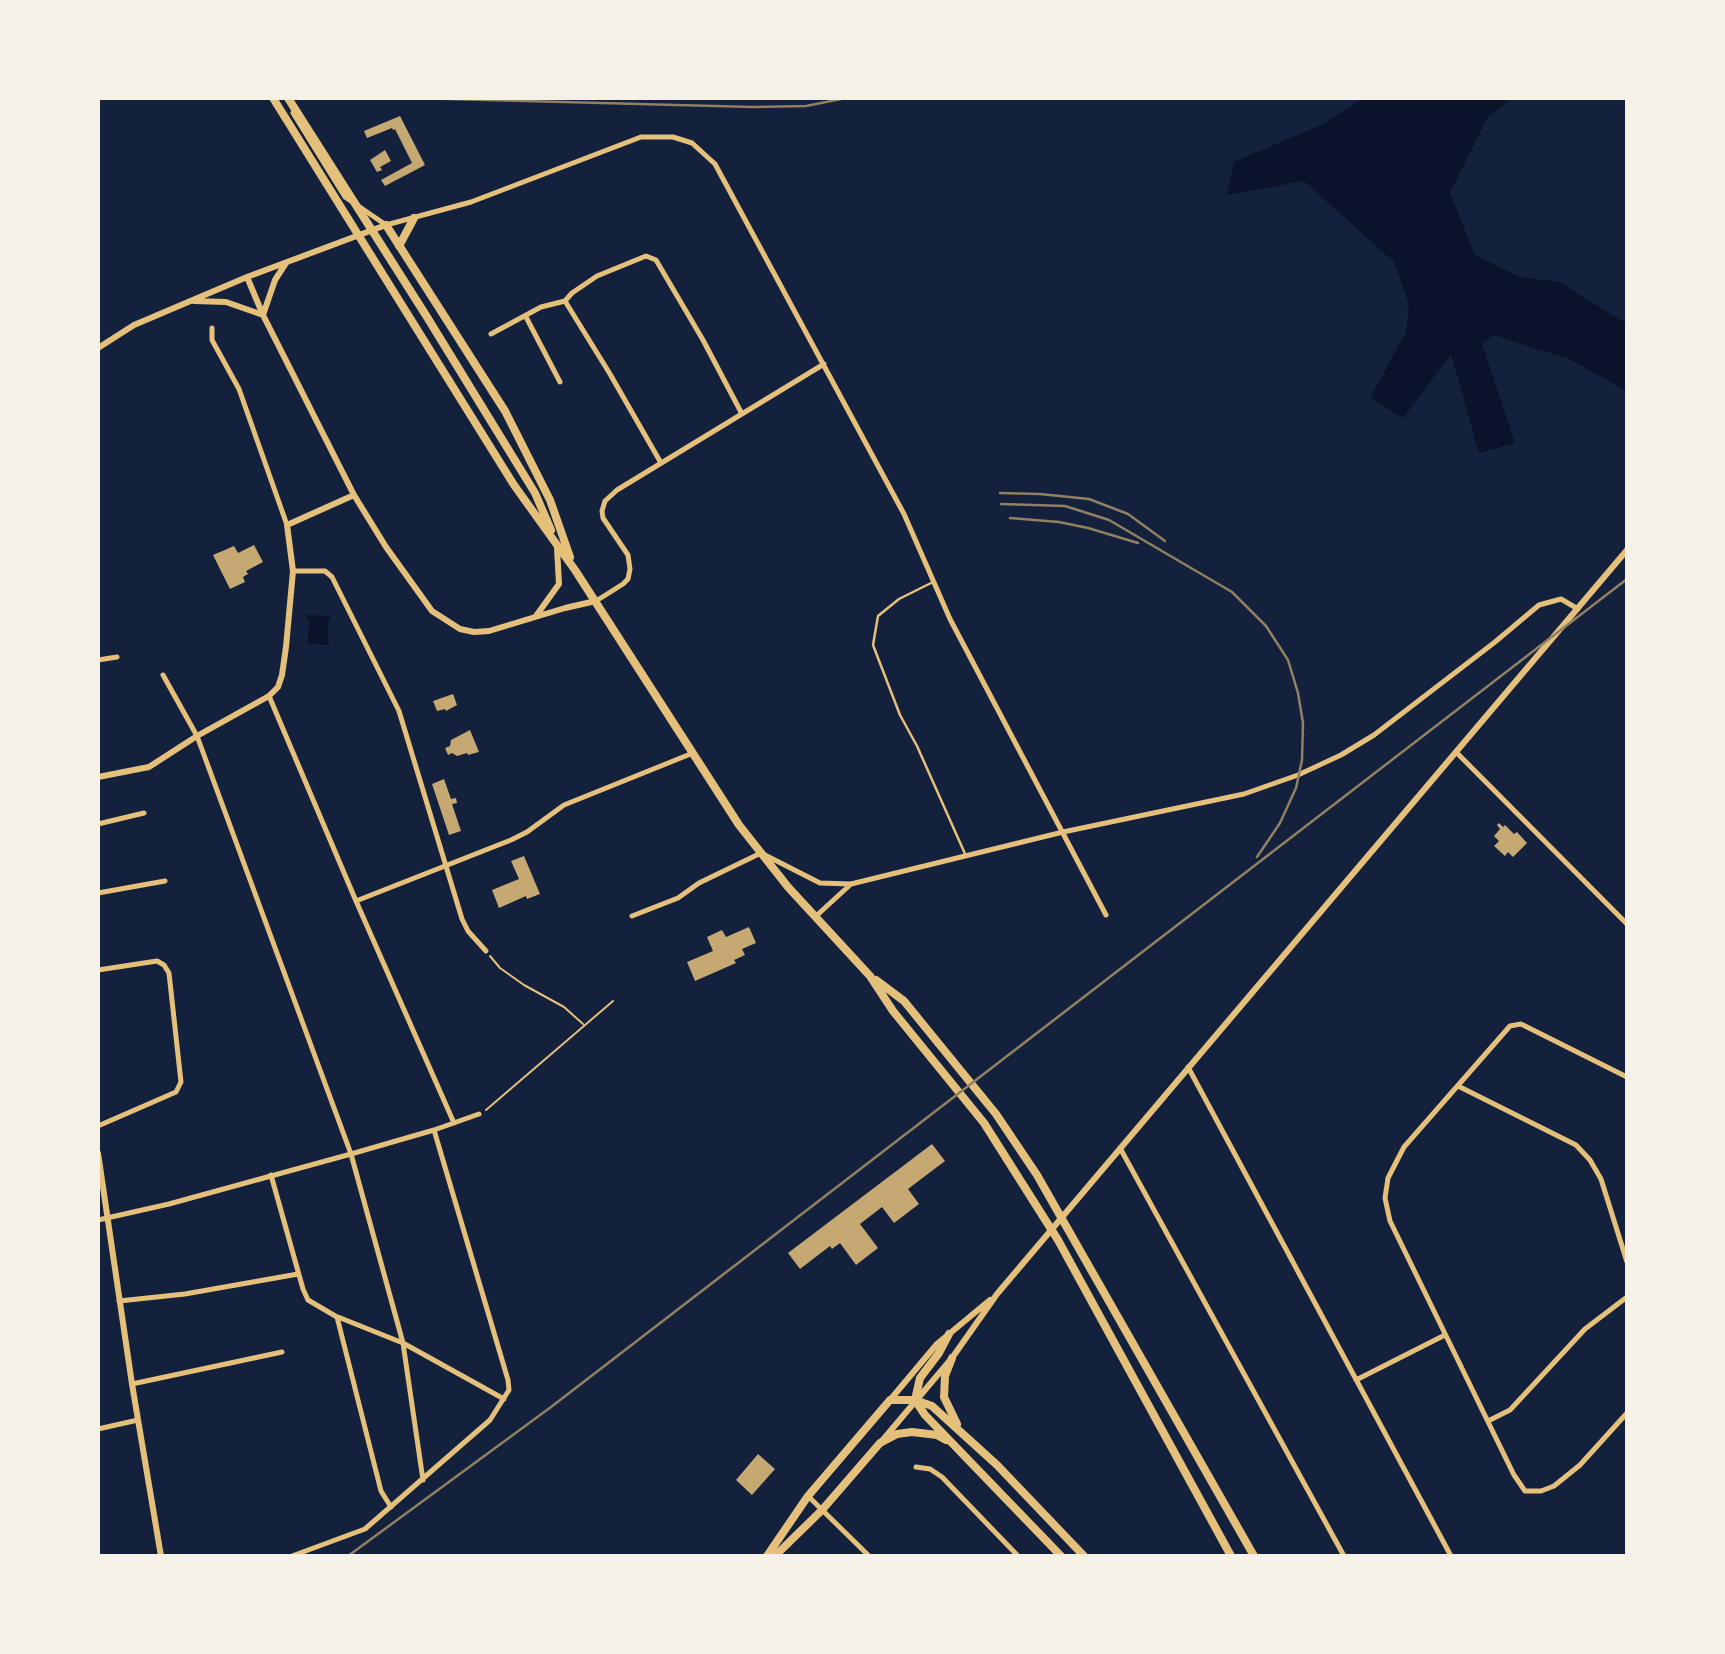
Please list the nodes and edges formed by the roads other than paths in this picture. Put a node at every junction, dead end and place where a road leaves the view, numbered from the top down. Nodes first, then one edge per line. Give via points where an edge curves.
1 (273, 98) edge
2 (286, 98) edge
3 (414, 218) junction
4 (386, 225) junction
5 (399, 246) junction
6 (287, 261) junction
7 (247, 277) junction
8 (190, 301) junction
9 (565, 301) junction
10 (263, 315) junction
11 (526, 317) junction
12 (212, 328) dead end
13 (491, 334) dead end
14 (98, 348) edge
15 (824, 363) junction
16 (560, 382) dead end
17 (742, 414) junction
18 (661, 463) junction
19 (355, 495) junction
20 (287, 525) junction
21 (556, 542) junction
22 (1627, 550) edge
23 (575, 570) junction
24 (293, 571) junction
25 (934, 582) junction
26 (596, 601) junction
27 (1578, 609) junction
28 (536, 616) junction
29 (117, 657) dead end
30 (98, 660) edge
31 (163, 675) dead end
32 (269, 696) junction
33 (197, 736) junction
34 (1455, 752) junction
35 (693, 753) junction
36 (98, 778) edge
37 (144, 813) dead end
38 (98, 824) edge
39 (1063, 832) junction
40 (761, 853) junction
41 (965, 856) junction
42 (444, 865) junction
43 (165, 881) dead end
44 (851, 884) junction
45 (98, 893) edge
46 (356, 901) junction
47 (1106, 915) dead end
48 (632, 916) dead end
49 (816, 917) junction
50 (1627, 924) edge
51 (486, 951) road end
52 (98, 970) edge
53 (870, 976) junction
54 (1188, 1067) junction
55 (1627, 1077) edge
56 (1458, 1086) junction
57 (479, 1114) road end
58 (454, 1123) junction
59 (98, 1126) edge
60 (434, 1130) junction
61 (1120, 1148) junction
62 (98, 1153) edge
63 (351, 1154) junction
64 (271, 1175) junction
65 (107, 1218) junction
66 (98, 1220) edge
67 (1627, 1262) edge
68 (298, 1274) junction
69 (997, 1294) junction
70 (1627, 1297) edge
71 (119, 1301) junction
72 (337, 1317) junction
73 (949, 1334) junction
74 (1445, 1335) junction
75 (404, 1343) junction
76 (282, 1352) dead end
77 (952, 1358) junction
78 (1356, 1380) junction
79 (132, 1384) junction
80 (504, 1399) junction
81 (890, 1400) junction
82 (915, 1400) junction
83 (1627, 1413) edge
84 (138, 1420) junction
85 (1488, 1422) junction
86 (98, 1429) edge
87 (962, 1433) junction
88 (880, 1443) junction
89 (951, 1443) junction
90 (916, 1466) dead end
91 (423, 1480) junction
92 (808, 1496) junction
93 (391, 1507) junction
94 (822, 1510) junction
95 (1224, 1543) junction
96 (161, 1556) edge
97 (292, 1556) edge
98 (767, 1556) edge
99 (775, 1556) edge
100 (869, 1556) edge
101 (1017, 1556) edge
102 (1061, 1556) edge
103 (1084, 1556) edge
104 (1224, 1556) edge
105 (1231, 1556) edge
106 (1254, 1556) edge
107 (1344, 1556) edge
108 (1451, 1556) edge

1 - 21 main road via 514,485
2 - 4 street via 345,197
2 - 21 main road via 535,493
3 - 4 street
3 - 5 main road
3 - 15 street via 471,202 641,137 673,137 692,143 715,164
4 - 5 main road
4 - 6 street
5 - 23 main road via 505,411 550,500
6 - 7 street
6 - 10 street
7 - 8 street
7 - 10 street
8 - 10 street via 226,302
8 - 14 street via 134,325
9 - 11 street via 541,307
9 - 17 street via 597,275 646,256 656,260
9 - 18 street
10 - 19 street
11 - 13 street
11 - 16 street
12 - 20 street via 212,340 239,389
15 - 17 street
15 - 25 street via 904,514
17 - 18 street
18 - 26 street via 617,489 603,506 605,526 628,555 631,569 623,584
19 - 20 street
19 - 28 street via 421,598 444,620 474,632
20 - 24 street
21 - 23 main road
21 - 28 street via 559,584
22 - 27 street
23 - 26 main road
24 - 32 street via 282,675
24 - 42 street via 325,571 332,578 400,711
25 - 39 street
25 - 41 lane via 899,599 878,616 873,645
26 - 28 street
26 - 35 main road
27 - 34 street
27 - 39 street via 1561,598 1539,605 1374,735 1298,775 1244,794
29 - 30 street
31 - 33 street
32 - 33 street
32 - 46 street
33 - 36 street via 149,767
33 - 63 street
34 - 50 street
34 - 54 street
35 - 40 main road
35 - 42 street via 564,805 527,832
37 - 38 street
39 - 41 street
39 - 47 street
40 - 44 street via 820,883
40 - 48 street via 678,898
40 - 49 main road
41 - 44 street
42 - 46 street
42 - 51 street via 462,919
43 - 45 street
44 - 49 street
46 - 58 street
49 - 53 main road
52 - 59 street via 156,961 164,965 169,973 181,1082 176,1092
53 - 95 main road via 984,1123 1043,1217
53 - 106 main road via 904,1001 996,1114 1038,1175
54 - 61 street
54 - 78 street
55 - 56 street via 1521,1024 1510,1026
56 - 67 street via 1576,1145 1601,1179
56 - 74 street via 1404,1147 1388,1178 1385,1198 1390,1221
57 - 58 street
58 - 60 street
60 - 63 street
60 - 80 street via 508,1380
61 - 69 street
61 - 107 street
62 - 65 street
63 - 64 street
63 - 75 street
64 - 65 street
64 - 68 street
65 - 66 street
65 - 71 street
68 - 71 street
68 - 72 street via 308,1300
69 - 73 street
69 - 77 street
70 - 85 street via 1585,1329 1510,1410
71 - 79 street
72 - 75 street
72 - 93 street via 381,1491
73 - 81 street
73 - 82 main road via 919,1378
74 - 78 street
74 - 85 street
75 - 80 street
75 - 91 street
76 - 79 street
77 - 82 street
77 - 87 main road via 944,1397
78 - 108 street
79 - 84 street
80 - 91 street via 490,1420
81 - 82 main road
81 - 92 main road
82 - 87 main road via 932,1406
82 - 88 street
82 - 89 main road
83 - 85 street via 1580,1465 1555,1486 1541,1491 1524,1491
84 - 86 street
84 - 96 street
87 - 103 main road
88 - 89 main road via 912,1432 937,1435
88 - 94 main road
89 - 102 main road
90 - 101 street via 942,1477
91 - 93 street
92 - 94 street
92 - 98 main road
93 - 97 street via 365,1529
94 - 99 main road
94 - 100 street
95 - 104 main road
95 - 105 main road

